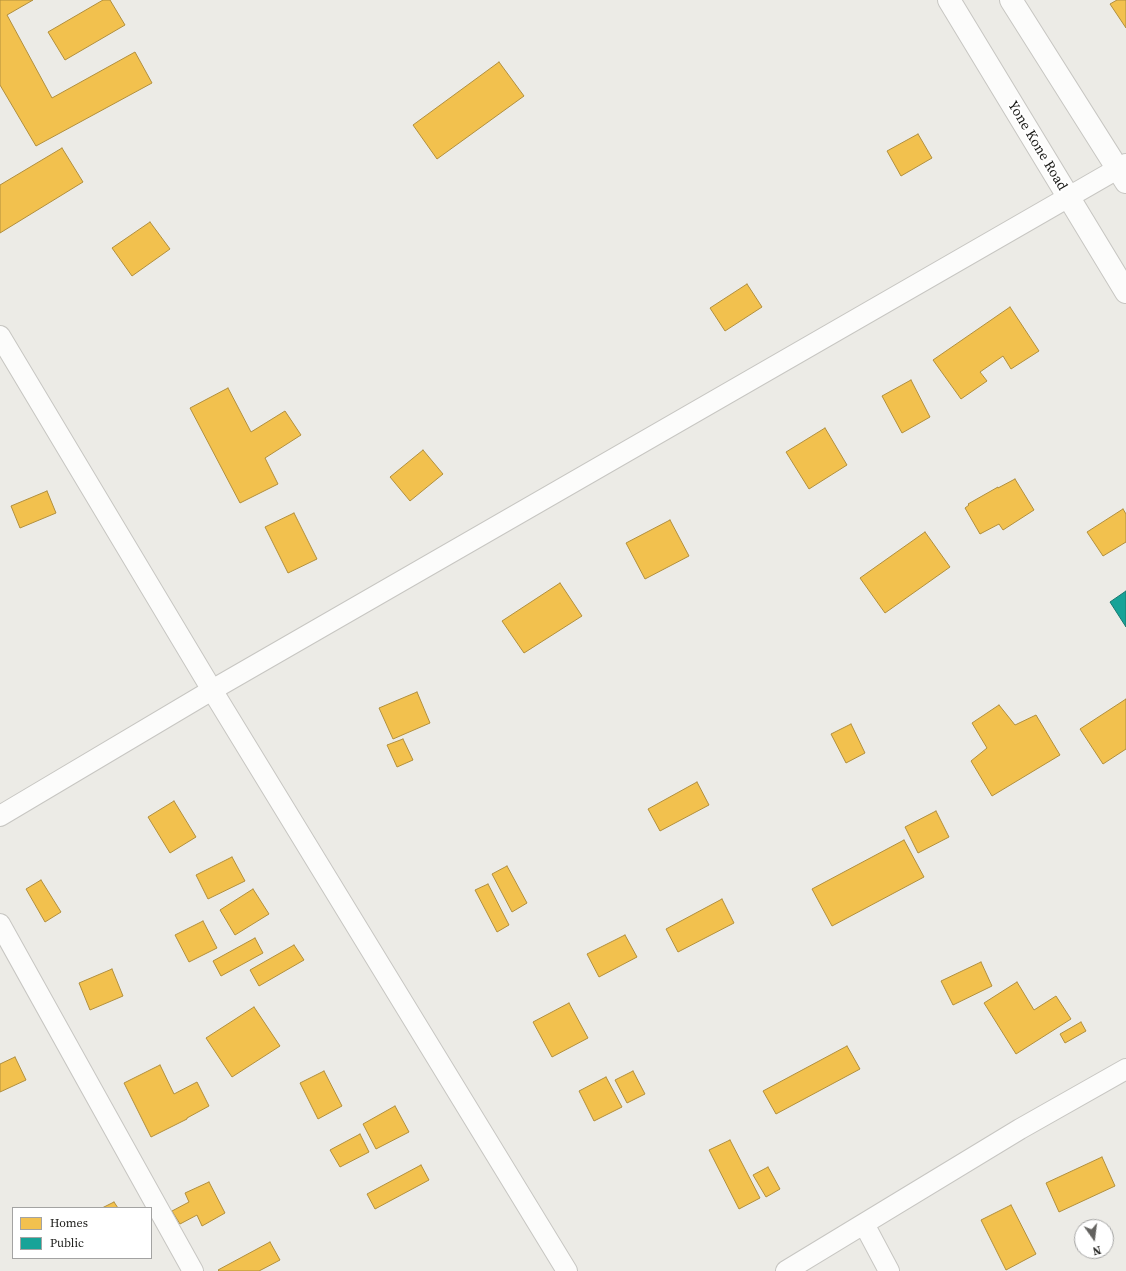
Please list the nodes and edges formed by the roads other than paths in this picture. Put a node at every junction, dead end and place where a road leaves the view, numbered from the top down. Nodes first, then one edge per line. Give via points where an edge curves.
1 (949, 0) edge
2 (1011, 0) edge
3 (1123, 172) edge
4 (1068, 197) junction
5 (1126, 292) edge
6 (0, 336) edge
7 (212, 690) junction
8 (0, 816) edge
9 (0, 924) edge
10 (1126, 1069) edge
11 (864, 1224) junction
12 (193, 1271) edge
13 (567, 1271) edge
14 (786, 1271) edge
15 (889, 1271) edge

1 - 4 street, Yone Kone Road
2 - 3 street
3 - 4 street
4 - 5 street, Yone Kone Road
4 - 7 street
6 - 7 street
7 - 8 street
7 - 13 street
9 - 12 street
10 - 11 street via 1020,1129
11 - 14 street
11 - 15 street

